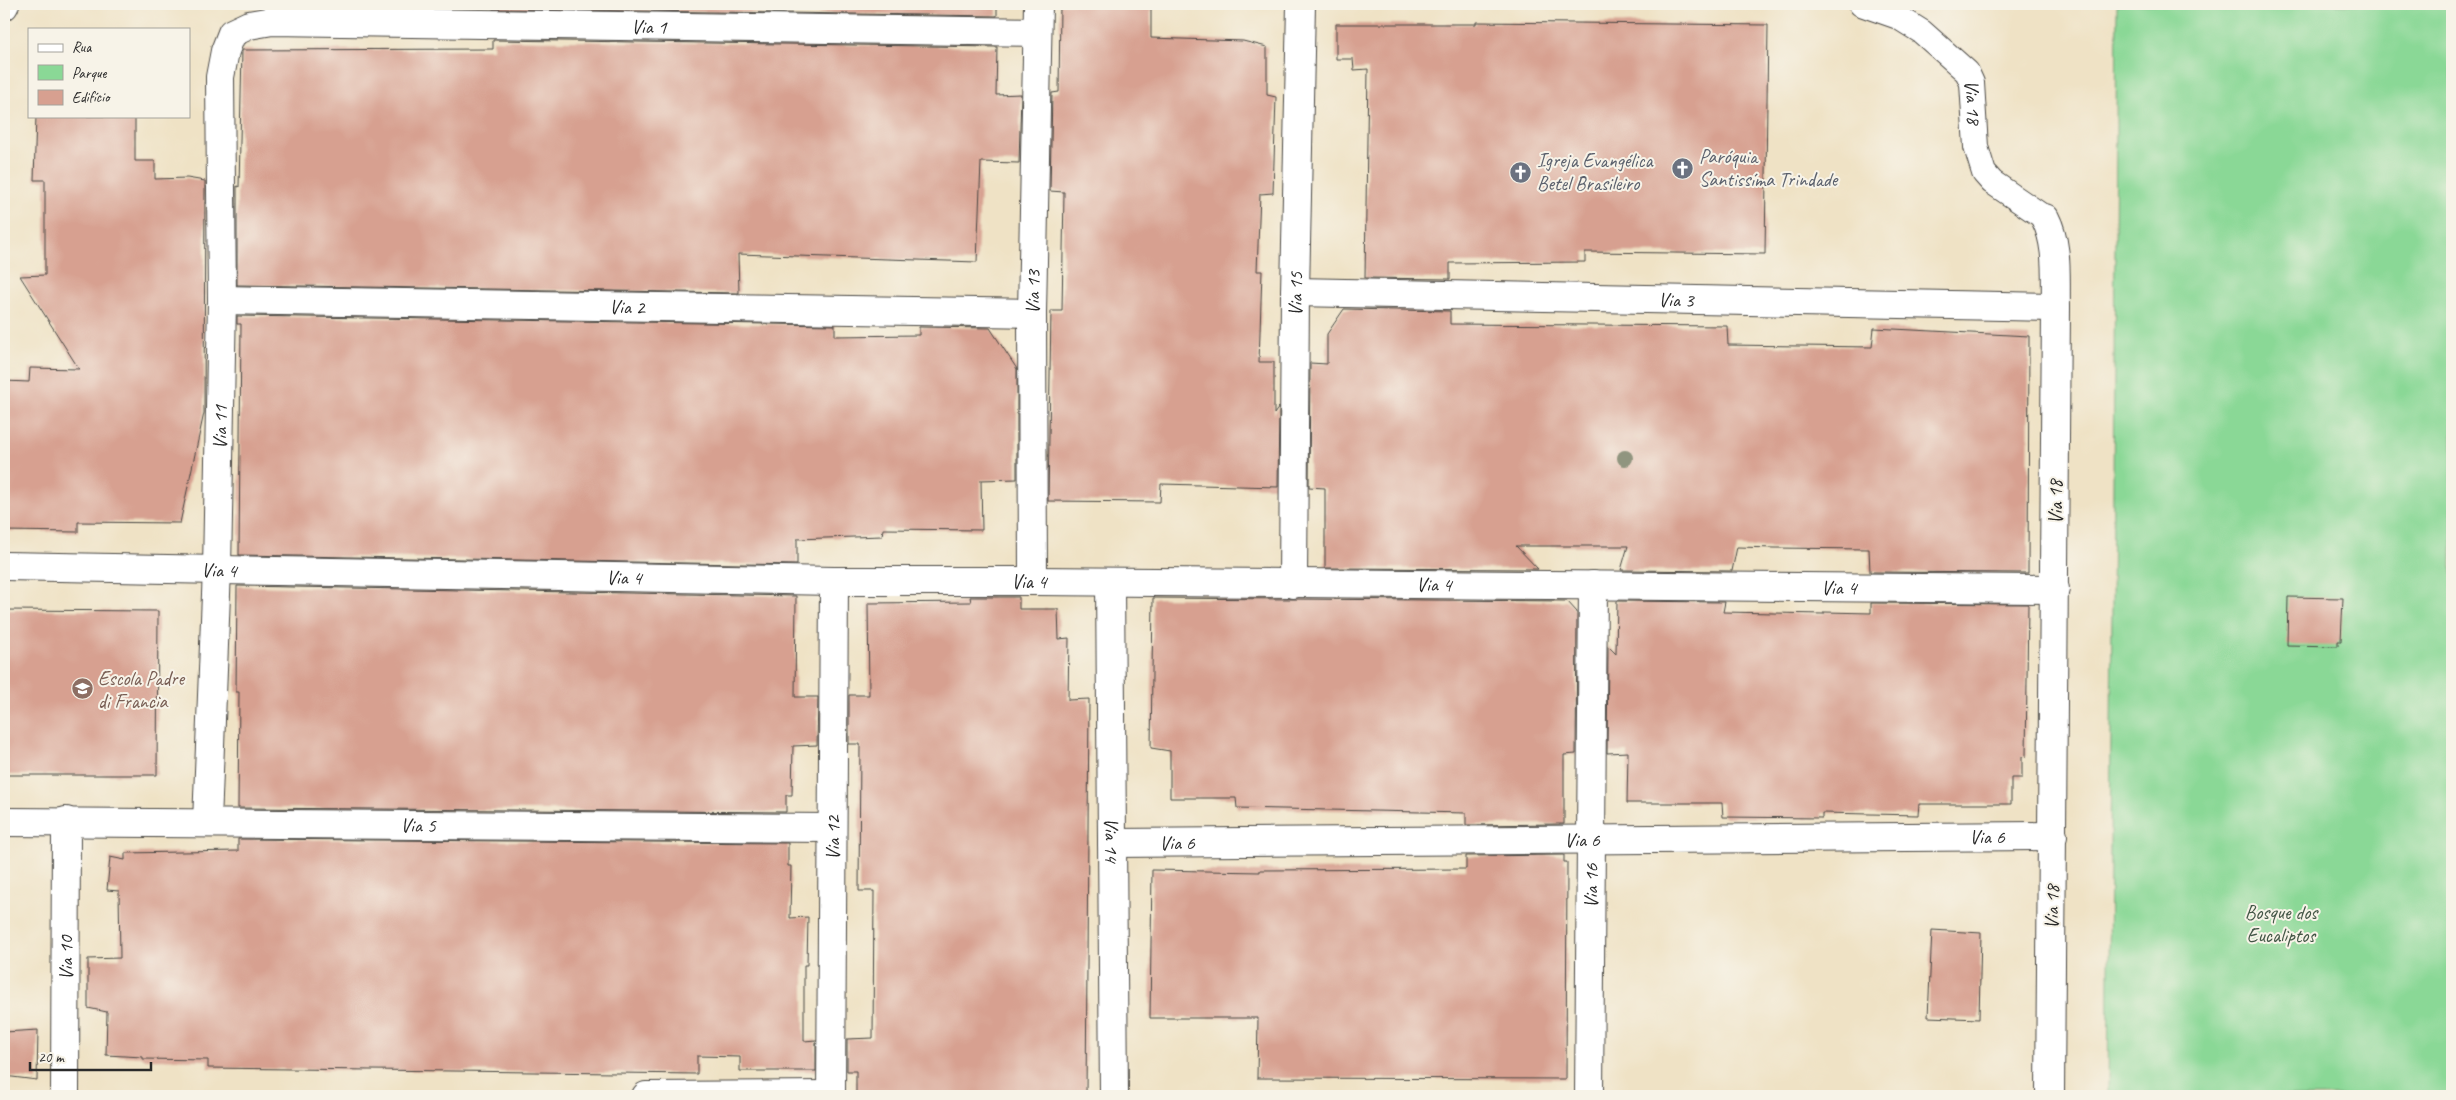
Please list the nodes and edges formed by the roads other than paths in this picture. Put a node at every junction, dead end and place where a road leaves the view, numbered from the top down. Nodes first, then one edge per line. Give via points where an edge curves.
1 (1038, 4) edge
2 (1301, 4) edge
3 (1861, 4) edge
4 (1037, 32) junction
5 (232, 33) joint
6 (2045, 218) joint
7 (1295, 292) junction
8 (222, 300) junction
9 (2056, 308) junction
10 (1032, 313) junction
11 (4, 566) edge
12 (216, 569) junction
13 (834, 581) junction
14 (1033, 581) junction
15 (1110, 582) junction
16 (1293, 584) junction
17 (1593, 585) junction
18 (2055, 589) junction
19 (66, 821) junction
20 (4, 822) edge
21 (207, 822) junction
22 (832, 828) junction
23 (2053, 836) junction
24 (1591, 838) junction
25 (1112, 843) junction
26 (831, 1095) edge
27 (65, 1096) edge
28 (646, 1096) edge
29 (1114, 1096) edge
30 (1589, 1096) edge
31 (2050, 1096) edge

1 - 4 street, Via 13
2 - 7 street, Via 15
3 - 6 lane, Via 18 via 1898,18 1922,32 1967,72 1974,91 1976,147 1984,173
4 - 5 street, Via 1 via 272,21
4 - 10 street, Via 13
5 - 8 street, Via 11 via 220,77
6 - 9 street, Via 18 via 2052,231
7 - 9 street, Via 3
7 - 16 street, Via 15
8 - 10 street, Via 2
8 - 12 street, Via 11
9 - 18 street, Via 18
10 - 14 street, Via 13
11 - 12 street, Via 4
12 - 13 street, Via 4
12 - 21 street, Via 11
13 - 14 street, Via 4
13 - 22 street, Via 12
14 - 15 street, Via 4
15 - 16 street, Via 4
15 - 25 street, Via 14
16 - 17 street, Via 4
17 - 18 street, Via 4
17 - 24 street, Via 16
18 - 23 street, Via 18
19 - 20 street, Via 5
19 - 21 street, Via 5
19 - 27 street, Via 10
21 - 22 street, Via 5
22 - 26 street, Via 12
23 - 24 street, Via 6
23 - 31 street, Via 18
24 - 25 street, Via 6
24 - 30 street, Via 16
25 - 29 street, Via 14
26 - 28 street

